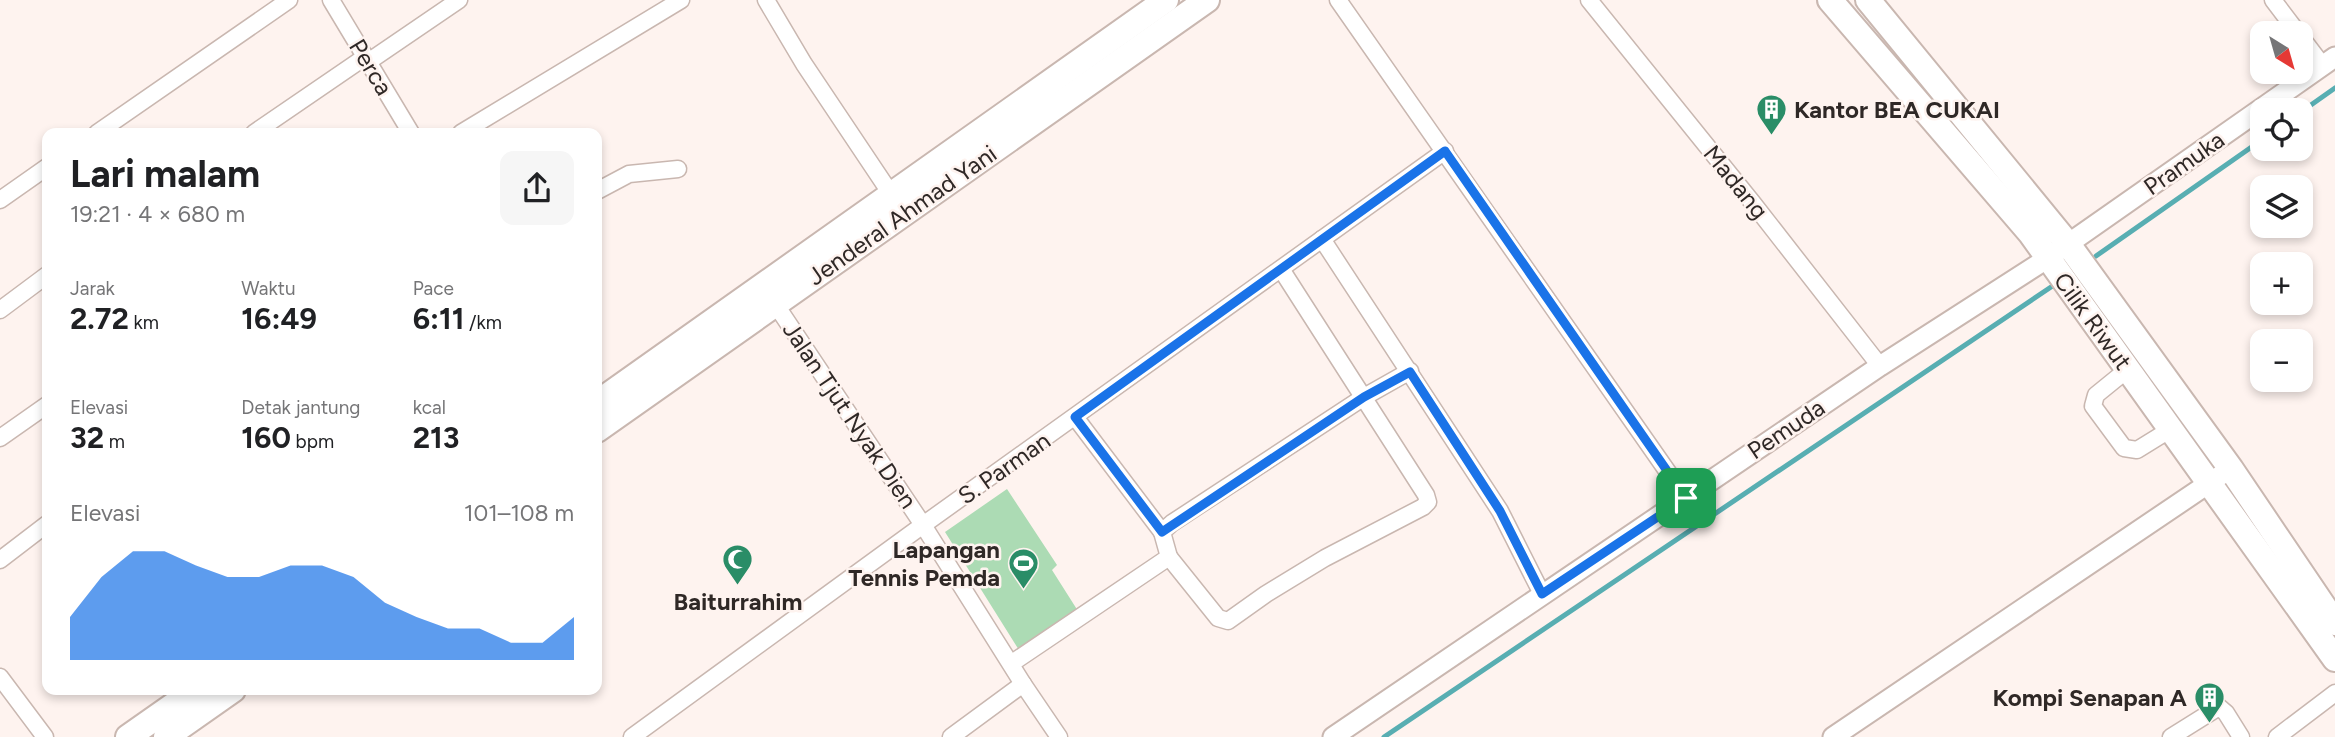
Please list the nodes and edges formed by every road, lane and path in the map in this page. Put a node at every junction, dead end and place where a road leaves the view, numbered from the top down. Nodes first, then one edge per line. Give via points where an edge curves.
1 (289, 0) edge
2 (331, 0) edge
3 (459, 0) edge
4 (681, 0) edge
5 (766, 0) edge
6 (1166, 0) edge
7 (1207, 0) edge
8 (1338, 0) edge
9 (1589, 0) edge
10 (1830, 0) edge
11 (1868, 0) edge
12 (2273, 0) edge
13 (2289, 21) edge
14 (2314, 48) edge
15 (366, 60) junction
16 (2329, 61) edge
17 (104, 128) edge
18 (262, 128) edge
19 (408, 128) edge
20 (469, 128) edge
21 (1445, 151) junction
22 (1984, 161) junction
23 (678, 169) dead end
24 (42, 171) edge
25 (602, 188) edge
26 (891, 194) junction
27 (0, 200) edge
28 (1322, 239) junction
29 (2058, 251) junction
30 (1281, 269) junction
31 (42, 279) edge
32 (776, 304) junction
33 (0, 310) edge
34 (1880, 366) junction
35 (2128, 369) junction
36 (1410, 372) junction
37 (1364, 397) junction
38 (602, 399) edge
39 (42, 409) edge
40 (1075, 417) junction
41 (602, 426) edge
42 (2171, 429) junction
43 (0, 438) edge
44 (2231, 468) junction
45 (2209, 483) junction
46 (1686, 498) junction
47 (923, 525) junction
48 (42, 528) edge
49 (1162, 532) junction
50 (1169, 557) junction
51 (0, 560) edge
52 (1542, 594) junction
53 (2335, 623) edge
54 (2335, 659) edge
55 (1012, 663) junction
56 (0, 677) edge
57 (1023, 684) junction
58 (2335, 693) edge
59 (188, 695) edge
60 (226, 695) edge
61 (45, 737) edge
62 (128, 737) edge
63 (166, 737) edge
64 (632, 737) edge
65 (951, 737) edge
66 (1059, 737) edge
67 (1333, 737) edge
68 (1833, 737) edge
69 (2171, 737) edge
70 (2241, 737) edge
71 (2277, 737) edge

1 - 17 street
2 - 15 street, Perca
3 - 15 street
4 - 20 street
5 - 26 street
6 - 26 main road, Jenderal Ahmad Yani
7 - 32 main road, Jenderal Ahmad Yani
8 - 21 street
9 - 34 street, Madang
10 - 22 main road, Cilik Riwut
11 - 22 main road, Cilik Riwut
12 - 13 street
14 - 16 street
15 - 18 street
15 - 19 street, Perca
16 - 29 street, Pramuka
21 - 28 street, S. Parman
21 - 46 street
22 - 29 main road, Cilik Riwut
23 - 25 street via 629,174
24 - 27 street
26 - 38 main road, Jenderal Ahmad Yani
28 - 30 street, S. Parman
28 - 36 street
29 - 34 street, Pemuda
29 - 35 main road, Cilik Riwut
29 - 44 main road, Cilik Riwut
30 - 37 street
30 - 40 street, S. Parman
31 - 33 street
32 - 41 main road, Jenderal Ahmad Yani
32 - 47 street, Jalan Tjut Nyak Dien
34 - 46 street, Pemuda
35 - 42 main road, Cilik Riwut
35 - 42 street via 2096,395 2093,405 2130,450
36 - 37 street
36 - 52 street via 1500,511
37 - 49 street
37 - 50 street via 1426,495 1428,502 1423,508 1325,558 1228,621 1219,618
39 - 43 street
40 - 47 street, S. Parman
40 - 49 street
42 - 45 main road, Cilik Riwut
44 - 45 street
44 - 53 main road, Cilik Riwut
45 - 54 main road, Cilik Riwut
45 - 68 street
46 - 52 street, Pemuda
47 - 55 street, Jalan Tjut Nyak Dien
47 - 64 street, S. Parman
48 - 51 street
49 - 50 street
50 - 55 street
52 - 67 street, Pemuda
55 - 57 street, Jalan Tjut Nyak Dien
56 - 61 street
57 - 65 street
57 - 66 street, Jalan Tjut Nyak Dien
58 - 71 street
59 - 62 main road
60 - 63 main road
69 - 70 street via 2218,706

